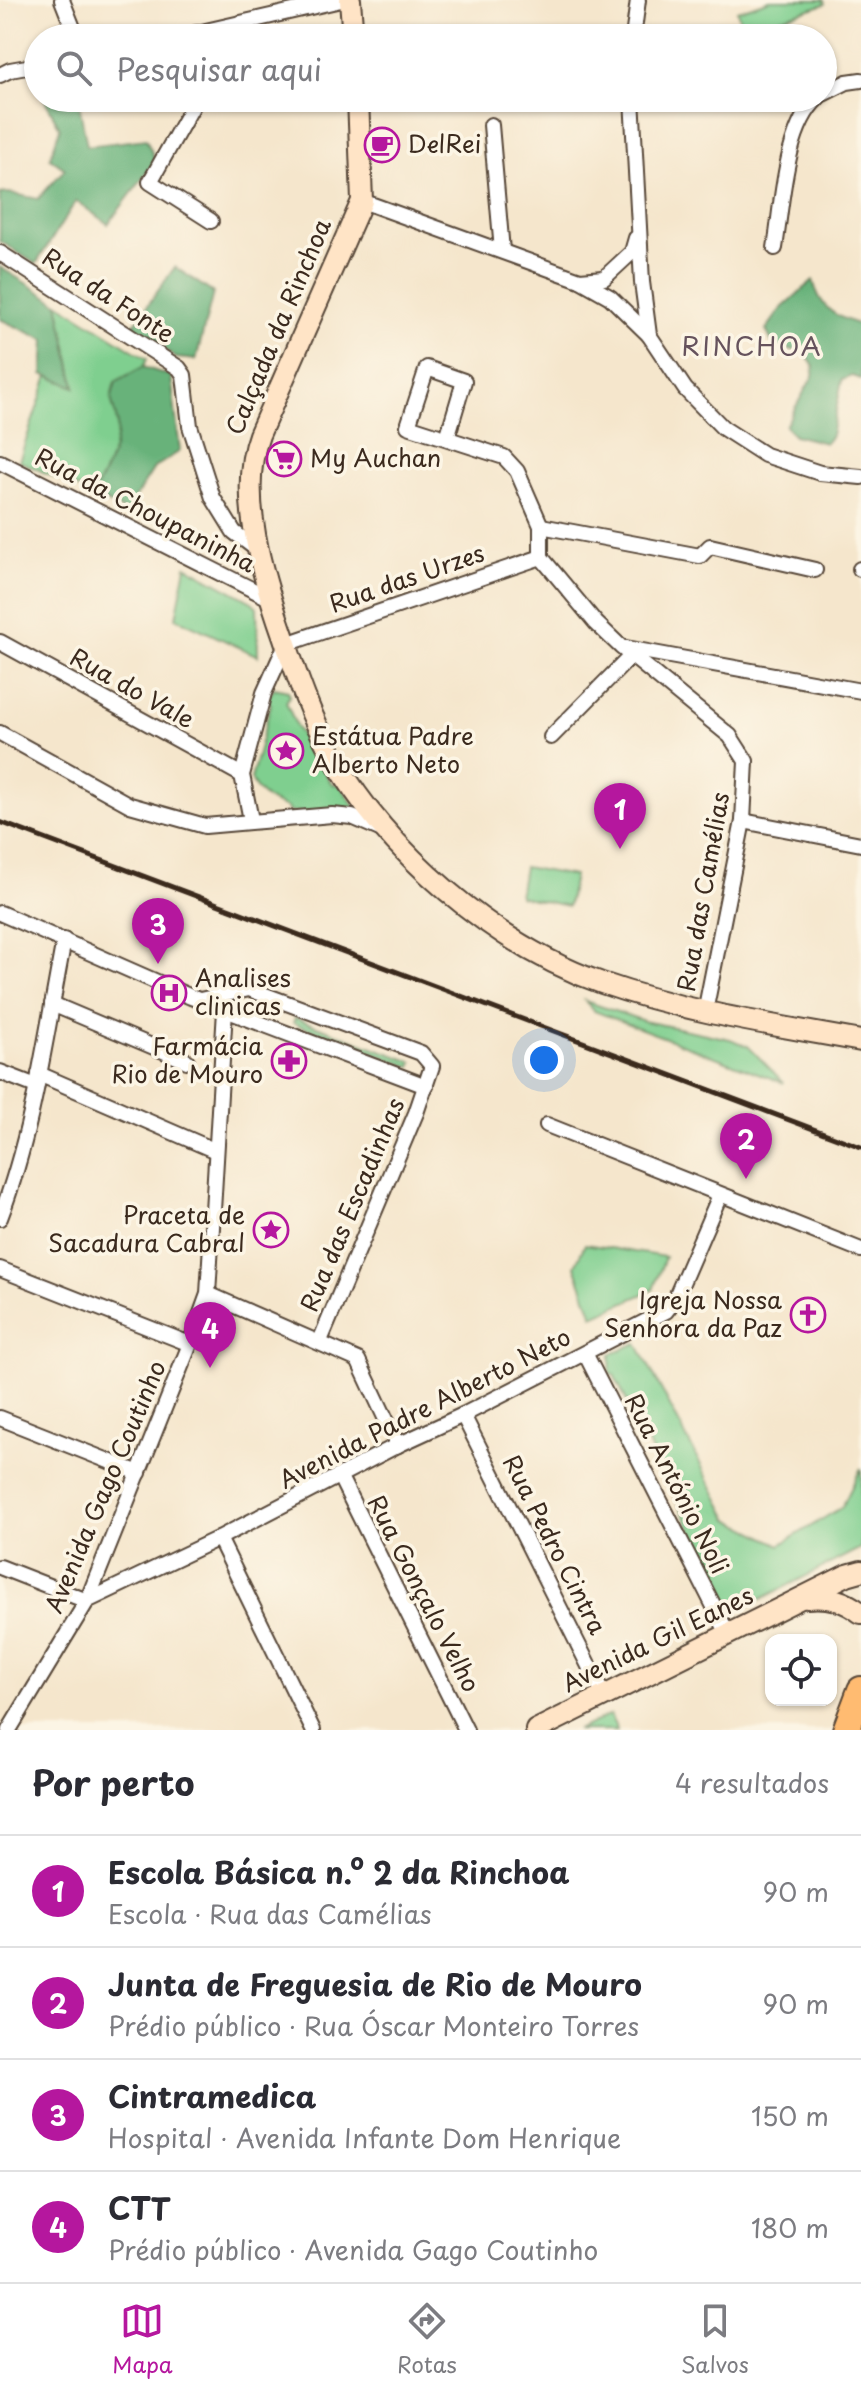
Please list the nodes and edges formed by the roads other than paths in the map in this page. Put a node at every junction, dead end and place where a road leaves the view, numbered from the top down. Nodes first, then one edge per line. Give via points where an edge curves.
1 (62, 0) edge
2 (341, 0) edge
3 (350, 0) edge
4 (638, 0) edge
5 (71, 24) edge
6 (239, 24) edge
7 (352, 24) edge
8 (635, 24) edge
9 (24, 68) edge
10 (0, 75) edge
11 (861, 80) edge
12 (837, 87) edge
13 (189, 112) edge
14 (359, 112) edge
15 (633, 112) edge
16 (805, 112) edge
17 (491, 125) dead end
18 (362, 201) junction
19 (639, 218) junction
20 (211, 221) dead end
21 (775, 248) dead end
22 (502, 251) junction
23 (0, 253) edge
24 (580, 280) junction
25 (649, 335) junction
26 (447, 438) junction
27 (0, 462) edge
28 (861, 477) edge
29 (541, 526) junction
30 (260, 551) junction
31 (541, 557) junction
32 (815, 570) dead end
33 (271, 599) junction
34 (0, 642) edge
35 (286, 644) junction
36 (627, 651) junction
37 (861, 691) edge
38 (0, 733) edge
39 (551, 737) dead end
40 (242, 775) junction
41 (251, 820) junction
42 (743, 821) junction
43 (390, 834) junction
44 (861, 844) edge
45 (0, 913) edge
46 (64, 940) junction
47 (200, 1000) junction
48 (52, 1004) junction
49 (225, 1010) junction
50 (705, 1012) junction
51 (861, 1041) edge
52 (187, 1061) dead end
53 (0, 1072) edge
54 (38, 1080) junction
55 (426, 1086) junction
56 (547, 1125) dead end
57 (216, 1151) junction
58 (4, 1195) edge
59 (720, 1195) junction
60 (0, 1218) edge
61 (861, 1250) edge
62 (0, 1269) edge
63 (208, 1294) junction
64 (320, 1341) junction
65 (190, 1344) junction
66 (585, 1353) junction
67 (463, 1415) junction
68 (0, 1418) edge
69 (398, 1445) junction
70 (139, 1473) junction
71 (340, 1477) junction
72 (219, 1538) junction
73 (0, 1567) edge
74 (861, 1571) edge
75 (803, 1598) junction
76 (87, 1601) junction
77 (861, 1613) edge
78 (728, 1634) junction
79 (861, 1690) edge
80 (604, 1696) junction
81 (13, 1729) edge
82 (313, 1730) edge
83 (466, 1730) edge
84 (536, 1730) edge
85 (846, 1730) edge

1 - 5 street
2 - 6 street
3 - 7 street
4 - 8 street
9 - 10 street
11 - 12 street
13 - 20 street via 150,182
14 - 18 street, Calçada da Rinchoa
15 - 19 street
16 - 21 street via 793,137
17 - 22 street
18 - 22 street
18 - 30 street, Calçada da Rinchoa via 253,450 250,487
19 - 24 street via 632,252 604,278
19 - 25 street
22 - 24 street
23 - 30 street, Rua da Fonte via 179,368 190,426 213,498 234,532
24 - 25 street via 610,297
25 - 28 street via 685,389 723,428 765,455 820,473
26 - 26 street via 464,381 427,368 408,426
26 - 29 street via 504,457 517,471
27 - 33 street, Rua da Choupaninha
29 - 31 street
29 - 32 street via 700,556 710,546
30 - 33 street, Calçada da Rinchoa
31 - 35 street, Rua das Urzes
31 - 36 street, Rua das Camélias
33 - 35 street, Calçada da Rinchoa
34 - 40 street, Rua do Vale
35 - 40 street via 264,693
35 - 43 street, Calçada da Rinchoa via 331,753
36 - 37 street
36 - 39 street
36 - 42 street, Rua das Camélias via 737,744 747,770
38 - 41 street via 130,805 205,826
40 - 41 street
41 - 43 street via 352,817
42 - 44 street
42 - 50 street, Rua das Camélias
43 - 50 street, Calçada da Rinchoa via 451,894 515,942 601,983
45 - 46 street
46 - 47 street
46 - 48 street
47 - 49 street
47 - 55 street via 249,989 287,1002 421,1053 432,1066
48 - 52 street
48 - 54 street
49 - 55 street
49 - 57 street, Avenida Gago Coutinho
50 - 51 street, Calçada da Rinchoa
53 - 54 street
54 - 57 street
54 - 58 street via 16,1175
55 - 64 street, Rua das Escadinhas
56 - 59 street
57 - 63 street, Avenida Gago Coutinho
58 - 60 street
59 - 61 street
59 - 66 street, Avenida Padre Alberto Neto via 666,1311
62 - 65 street
63 - 64 street
63 - 65 street, Avenida Gago Coutinho
64 - 69 street via 358,1360
65 - 70 street, Avenida Gago Coutinho
66 - 67 street, Avenida Padre Alberto Neto
66 - 78 street, Rua António Noli
67 - 69 street, Avenida Padre Alberto Neto
67 - 80 street, Rua Pedro Cintra
68 - 70 street
69 - 71 street, Avenida Padre Alberto Neto
70 - 76 street, Avenida Gago Coutinho
71 - 72 street, Avenida Padre Alberto Neto
71 - 83 street, Rua Gonçalo Velho
72 - 76 street, Avenida Padre Alberto Neto
72 - 82 street
73 - 76 street
74 - 75 street, Avenida Gil Eanes
75 - 77 street via 834,1598
75 - 78 street, Avenida Gil Eanes
76 - 81 street, Avenida Gago Coutinho
78 - 80 street, Avenida Gil Eanes
79 - 85 highway
80 - 84 street, Avenida Gil Eanes

